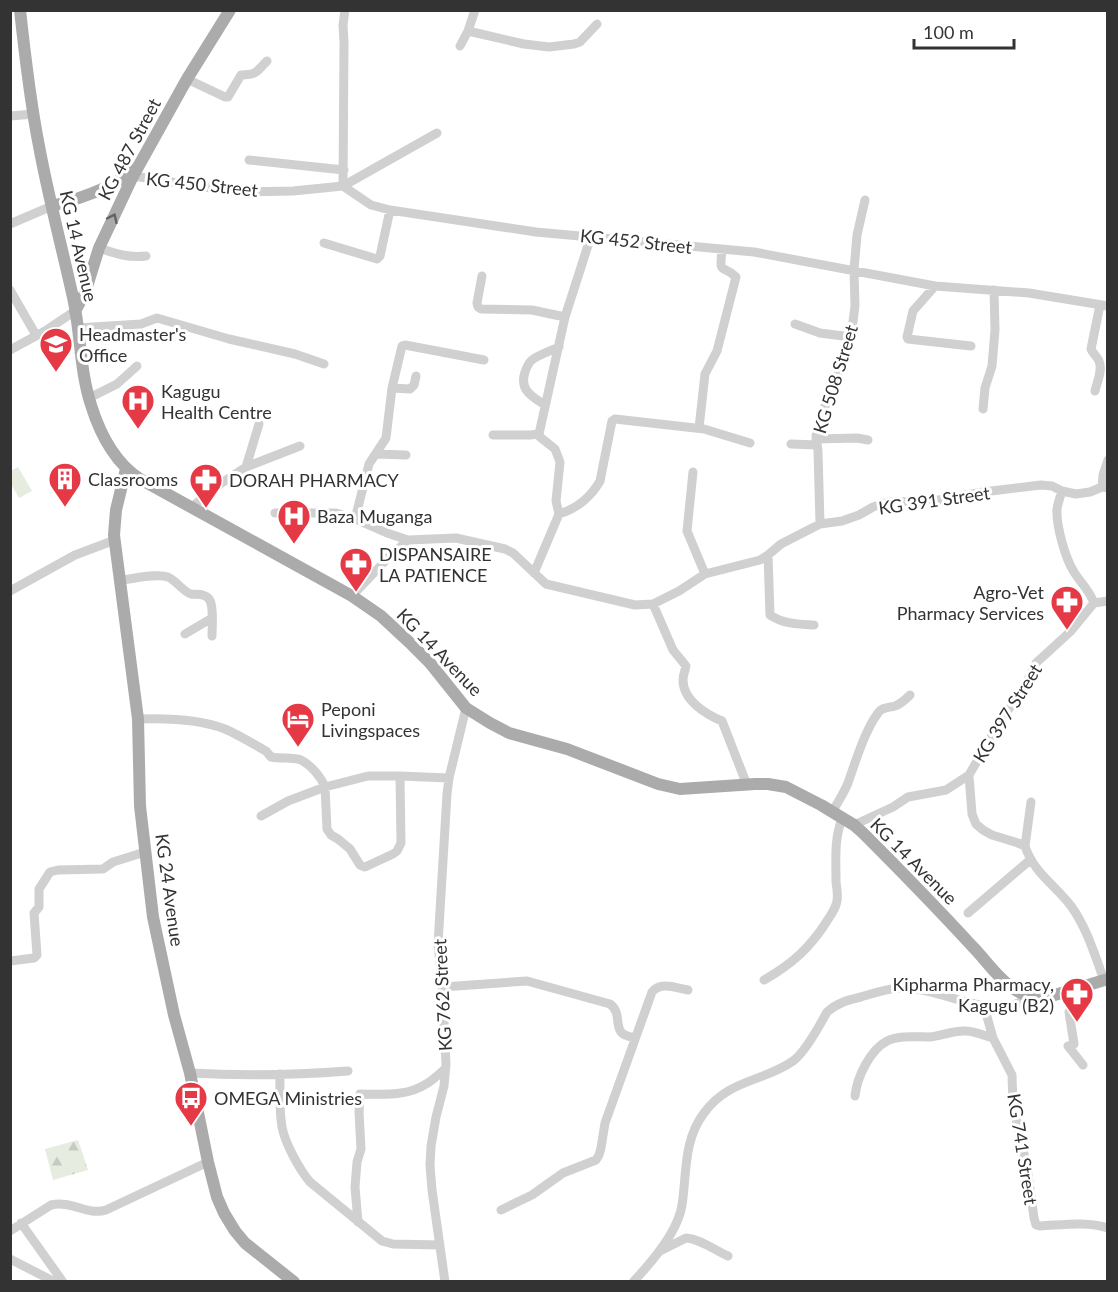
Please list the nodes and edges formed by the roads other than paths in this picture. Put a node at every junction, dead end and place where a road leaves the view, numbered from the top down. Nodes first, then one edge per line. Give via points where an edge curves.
1 (20, 10) edge
2 (230, 10) edge
3 (345, 10) edge
4 (475, 10) edge
5 (597, 24) dead end
6 (468, 31) junction
7 (460, 46) dead end
8 (267, 61) dead end
9 (187, 79) junction
10 (34, 114) junction
11 (10, 116) edge
12 (437, 133) dead end
13 (249, 160) dead end
14 (140, 164) junction
15 (344, 170) junction
16 (133, 176) junction
17 (343, 186) junction
18 (865, 200) dead end
19 (52, 206) junction
20 (390, 210) junction
21 (10, 224) edge
22 (591, 236) junction
23 (324, 243) dead end
24 (99, 248) junction
25 (722, 250) junction
26 (146, 256) dead end
27 (854, 270) junction
28 (482, 276) dead end
29 (935, 286) junction
30 (10, 290) edge
31 (994, 290) junction
32 (1104, 305) edge
33 (75, 311) junction
34 (565, 317) junction
35 (795, 324) dead end
36 (77, 328) junction
37 (36, 335) junction
38 (851, 338) junction
39 (971, 346) dead end
40 (559, 347) junction
41 (10, 350) edge
42 (484, 360) dead end
43 (324, 364) dead end
44 (137, 366) dead end
45 (416, 376) dead end
46 (392, 388) junction
47 (1095, 391) dead end
48 (89, 398) junction
49 (545, 405) junction
50 (983, 409) dead end
51 (259, 424) dead end
52 (699, 428) junction
53 (539, 434) junction
54 (493, 435) dead end
55 (868, 440) dead end
56 (817, 442) junction
57 (750, 443) dead end
58 (791, 444) dead end
59 (300, 447) dead end
60 (376, 454) junction
61 (406, 456) dead end
62 (1107, 460) edge
63 (246, 467) junction
64 (126, 469) junction
65 (693, 472) dead end
66 (1105, 488) edge
67 (1062, 491) junction
68 (192, 507) junction
69 (275, 513) dead end
70 (559, 514) junction
71 (355, 519) junction
72 (820, 524) junction
73 (115, 540) junction
74 (408, 540) junction
75 (768, 555) junction
76 (534, 573) junction
77 (705, 574) junction
78 (120, 580) junction
79 (10, 591) edge
80 (352, 596) junction
81 (1107, 601) edge
82 (1094, 603) junction
83 (653, 604) junction
84 (212, 618) junction
85 (814, 625) dead end
86 (185, 634) dead end
87 (212, 636) dead end
88 (910, 695) dead end
89 (466, 708) junction
90 (138, 719) junction
91 (969, 775) junction
92 (400, 776) junction
93 (449, 778) junction
94 (747, 784) junction
95 (325, 787) junction
96 (1031, 802) dead end
97 (261, 816) dead end
98 (837, 816) junction
99 (854, 825) junction
100 (1025, 846) junction
101 (145, 852) junction
102 (1030, 860) junction
103 (968, 913) dead end
104 (10, 961) edge
105 (764, 980) dead end
106 (1106, 980) edge
107 (442, 987) junction
108 (688, 990) dead end
109 (1030, 998) junction
110 (984, 1006) junction
111 (1070, 1012) dead end
112 (635, 1038) junction
113 (993, 1038) junction
114 (1083, 1065) dead end
115 (445, 1070) junction
116 (348, 1071) dead end
117 (190, 1073) junction
118 (280, 1074) junction
119 (855, 1096) dead end
120 (208, 1162) junction
121 (501, 1210) dead end
122 (358, 1222) junction
123 (21, 1224) junction
124 (1107, 1228) edge
125 (10, 1231) edge
126 (440, 1245) junction
127 (658, 1252) junction
128 (728, 1256) dead end
129 (10, 1259) edge
130 (55, 1281) edge
131 (63, 1281) edge
132 (294, 1281) edge
133 (445, 1281) edge
134 (633, 1281) edge

1 - 10 main road, KG 14 Avenue
2 - 9 main road, KG 487 Street
3 - 15 street
4 - 6 street
5 - 6 street via 580,42 549,47
6 - 7 street
8 - 9 street via 254,74 241,75 225,98
9 - 14 main road, KG 487 Street
10 - 11 street
10 - 19 main road, KG 14 Avenue
12 - 17 street
13 - 15 street
14 - 16 main road, KG 487 Street
14 - 19 main road via 126,176 78,200
15 - 17 street
16 - 17 street, KG 450 Street via 237,192
24 -> 16 main road, KG 487 Street
17 - 20 street, KG 452 Street via 370,205
18 - 27 street, KG 508 Street
19 - 21 street
19 - 33 main road, KG 14 Avenue
20 - 22 street, KG 452 Street via 536,232
20 - 23 street via 377,259
22 - 25 street, KG 452 Street
22 - 34 street
24 - 26 street via 117,255
24 - 33 main road, KG 487 Street
25 - 27 street, KG 452 Street
25 - 52 street via 720,266 736,277 717,351 705,374
27 - 29 street, KG 452 Street
27 - 38 street, KG 508 Street
28 - 34 street via 477,303 481,309 532,309
29 - 31 street, KG 452 Street
29 - 39 street via 913,311 908,339
30 - 37 street
31 - 32 street, KG 452 Street
31 - 50 street via 992,366
32 - 47 street via 1091,349 1100,365
33 - 36 main road, KG 14 Avenue
33 - 37 street
34 - 40 street
35 - 38 street
36 - 43 street via 141,324 157,318
36 - 48 main road, KG 14 Avenue
37 - 41 street
38 - 56 street, KG 508 Street via 820,419
40 - 49 street
40 - 49 street via 532,360 522,380 532,397
42 - 46 street via 405,345
44 - 48 street via 117,384
45 - 46 street via 410,389
46 - 60 street via 386,438
48 - 64 main road, KG 14 Avenue via 103,436
49 - 53 street
51 - 63 street
52 - 57 street
52 - 70 street via 613,420 600,481 575,508
53 - 54 street
53 - 70 street via 555,449 560,462 556,501
55 - 56 street
56 - 58 street
56 - 72 street, KG 508 Street
59 - 63 street
60 - 61 street
60 - 71 street via 369,464
62 - 66 street
63 - 68 street
64 - 68 main road, KG 14 Avenue
64 - 73 main road, KG 24 Avenue via 114,518
65 - 77 street via 687,531
66 - 67 street, KG 391 Street via 1076,494
67 - 72 street, KG 391 Street via 1041,485 933,501 888,502 842,521
67 - 82 street via 1058,518 1065,553
68 - 80 main road, KG 14 Avenue
69 - 71 street via 336,513
70 - 76 street
71 - 74 street
72 - 75 street, KG 391 Street
73 - 78 main road, KG 24 Avenue
73 - 79 street via 75,555
74 - 76 street, KG 391 Street via 456,538 505,549
74 - 80 street
75 - 77 street, KG 391 Street
75 - 85 street via 770,615 792,624
76 - 83 street, KG 391 Street via 546,585 635,605
77 - 83 street, KG 391 Street
78 - 84 street via 168,577 185,591 207,596
78 - 90 main road, KG 24 Avenue
80 - 89 main road, KG 14 Avenue via 409,642
81 - 82 street
82 - 91 street, KG 397 Street via 1036,663 1021,694 1003,716
83 - 94 street via 673,650 686,666 682,677 684,691 710,716 722,721
84 - 86 street
84 - 87 street
88 - 98 street via 876,715
89 - 93 street, KG 762 Street
89 - 94 main road, KG 14 Avenue via 509,733 567,749 658,784 680,789
90 - 95 street via 171,719 221,728 271,757 300,760 316,772
90 - 101 main road, KG 24 Avenue
91 - 99 street via 946,790 908,797
91 - 100 street, KG 397 Street via 976,824 992,835
92 - 93 street
92 - 95 street via 368,776
92 - 95 street via 402,843 393,854 365,867 327,829
93 - 107 street, KG 762 Street via 438,944
94 - 98 main road, KG 14 Avenue via 786,787
95 - 97 street
96 - 100 street
98 - 99 main road, KG 14 Avenue
98 - 105 street via 837,901 832,913 801,954
99 - 109 main road, KG 14 Avenue via 1001,979
100 - 102 street
101 - 104 street via 103,869 50,872 39,890 39,907 34,913 37,955
101 - 117 main road, KG 24 Avenue via 153,917
102 - 103 street
102 - 106 street via 1071,906
106 - 109 main road via 1048,997
107 - 112 street via 534,982 610,1004 616,1011 620,1032
107 - 115 street, KG 762 Street
108 - 112 street via 655,987
109 - 110 street via 1012,1005
110 - 113 street, KG 741 Street
110 - 127 street via 900,988 850,999 832,1008 795,1060 735,1086 704,1113 687,1152 682,1207 676,1225
111 - 114 street via 1074,1044 1068,1046
112 - 121 street via 596,1160 563,1173 532,1195
113 - 119 street via 966,1030 887,1041 864,1065
113 - 124 street, KG 741 Street via 1012,1075 1013,1106 1036,1225
115 - 122 street via 426,1085 408,1092 360,1094 361,1149 355,1187
115 - 126 street, KG 762 Street via 431,1146
116 - 118 street
117 - 118 street
117 - 120 main road, KG 24 Avenue
118 - 122 street via 282,1128 298,1166 310,1182
120 - 123 street via 106,1210 94,1212 57,1204
120 - 132 main road, KG 24 Avenue via 217,1197 235,1231
122 - 126 street via 388,1243
123 - 125 street
123 - 131 street
126 - 133 street, KG 762 Street
127 - 128 street via 690,1238
127 - 134 street
129 - 130 street

